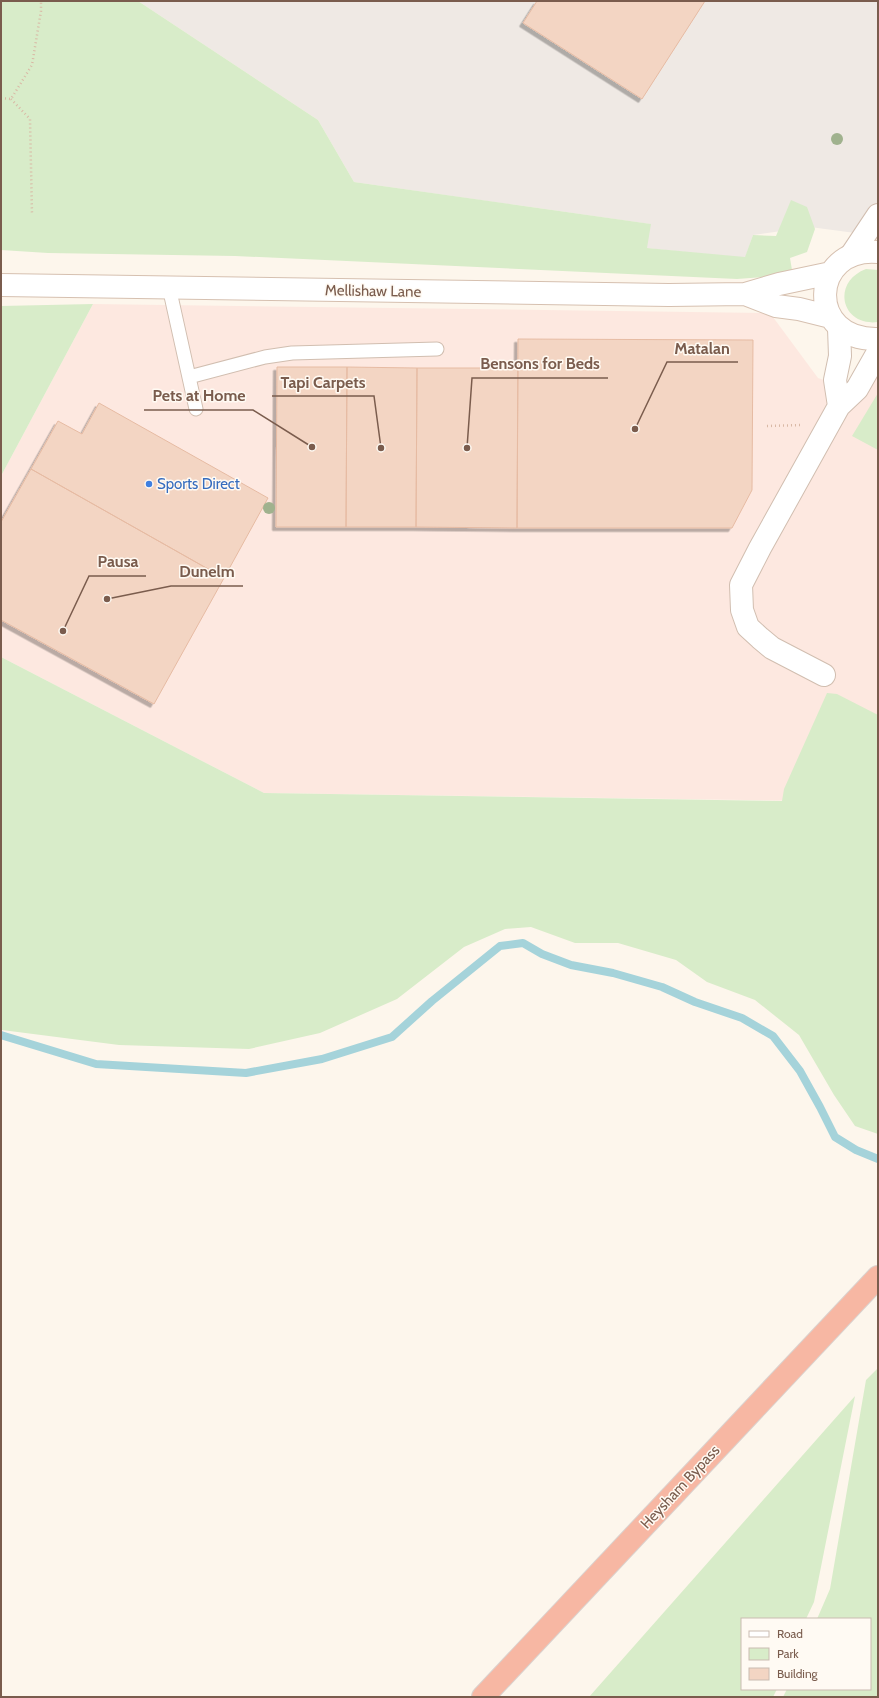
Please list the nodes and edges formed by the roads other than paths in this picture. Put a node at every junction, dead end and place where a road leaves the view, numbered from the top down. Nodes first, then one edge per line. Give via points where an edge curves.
1 (878, 215) edge
2 (878, 252) edge
3 (852, 254) junction
4 (831, 273) junction
5 (1, 285) edge
6 (169, 288) junction
7 (745, 294) junction
8 (835, 323) junction
9 (878, 339) edge
10 (437, 349) dead end
11 (878, 352) edge
12 (189, 377) junction
13 (839, 406) junction
14 (196, 409) dead end
15 (824, 675) dead end
16 (878, 1277) edge
17 (483, 1697) edge

1 - 3 main road
2 - 3 main road
3 - 4 main road via 840,262
4 - 7 main road, Mellishaw Lane
4 - 8 main road via 825,293 826,304
5 - 6 main road, Mellishaw Lane
6 - 7 main road, Mellishaw Lane
6 - 12 lane
7 - 8 main road, Mellishaw Lane via 776,306 800,309
8 - 9 main road, Mellishaw Lane via 851,336 865,340
8 - 13 main road via 840,356 835,380
10 - 12 lane via 292,353 265,357
11 - 13 main road via 857,389
12 - 14 lane
13 - 15 main road via 741,585 742,610 748,627 772,648
16 - 17 highway, Heysham Bypass

